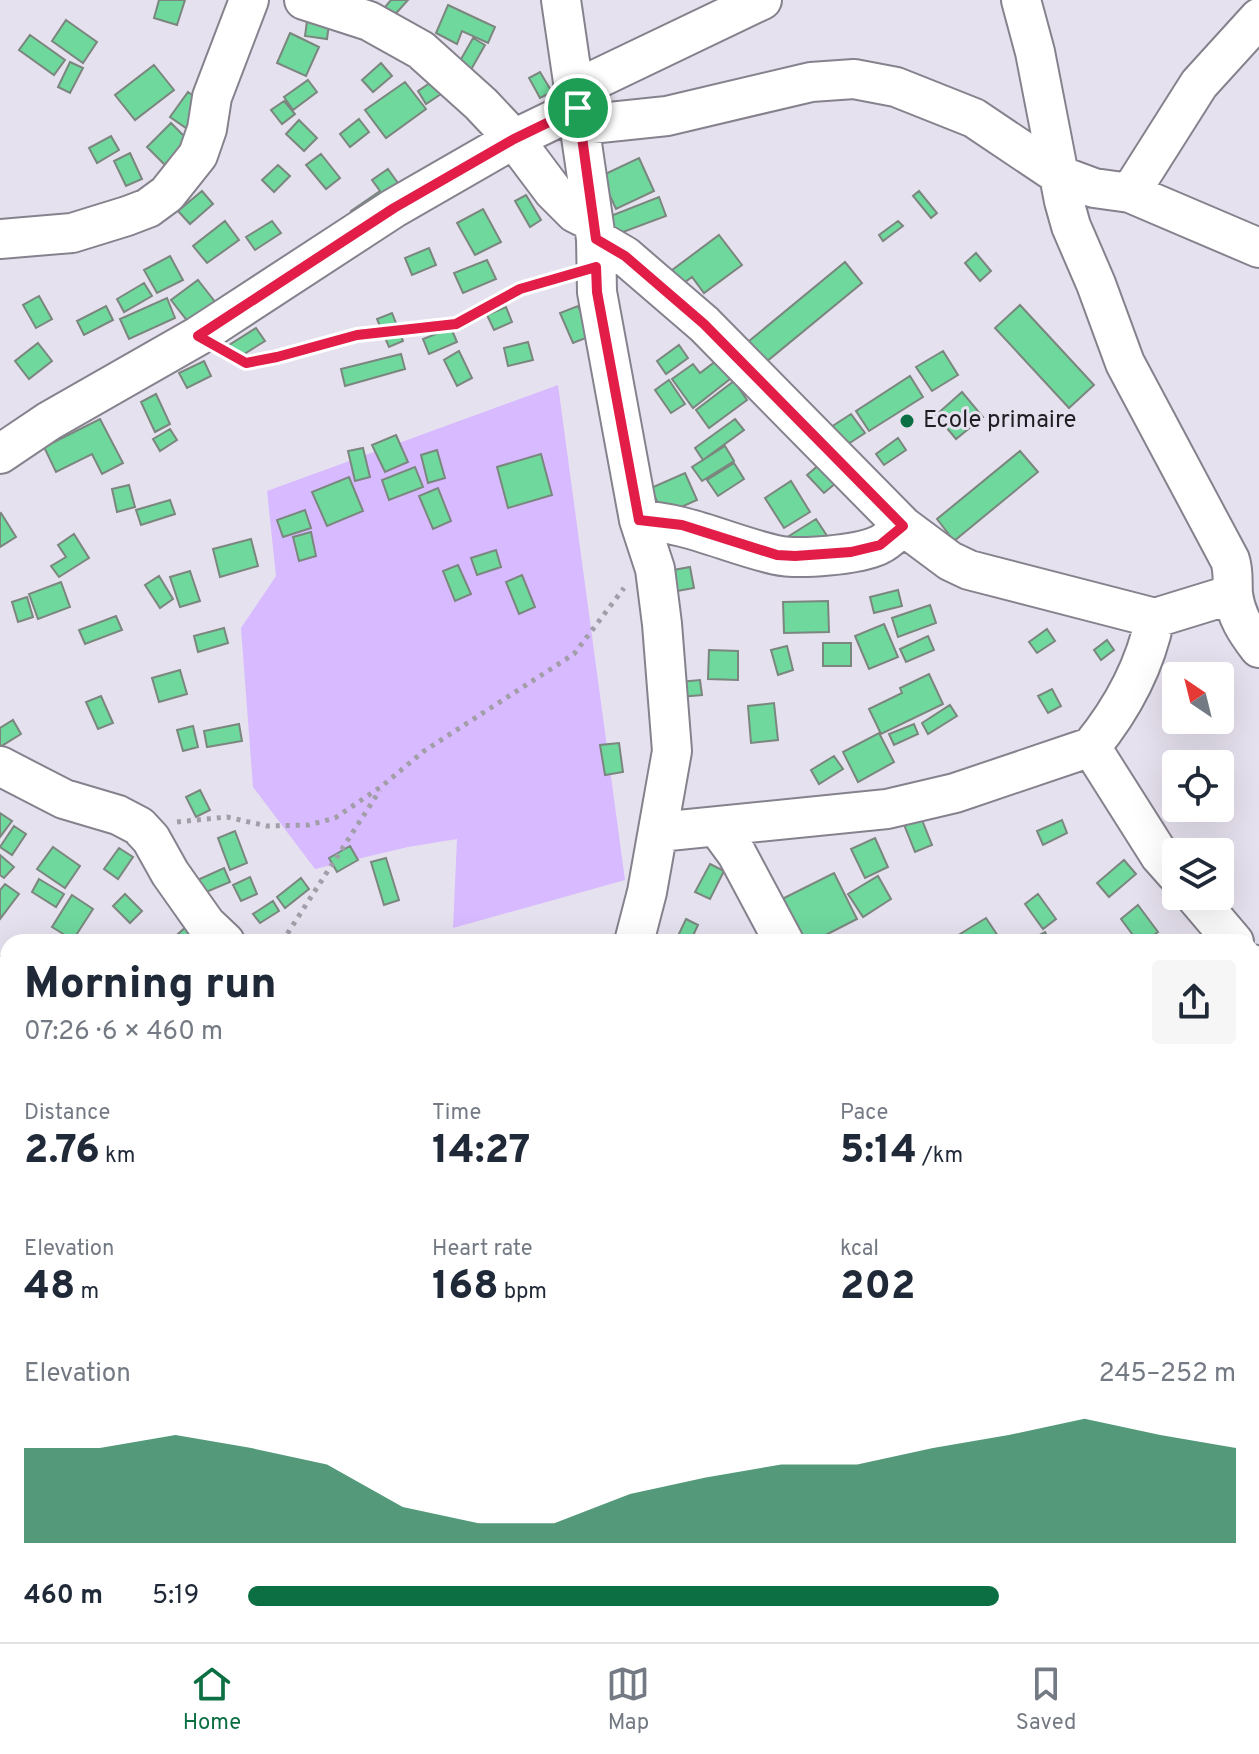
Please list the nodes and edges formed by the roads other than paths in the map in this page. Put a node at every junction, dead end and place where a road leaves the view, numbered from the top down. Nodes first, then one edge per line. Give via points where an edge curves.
1 (249, 0) edge
2 (304, 0) edge
3 (561, 0) edge
4 (762, 0) edge
5 (1021, 0) edge
6 (1259, 18) edge
7 (578, 107) junction
8 (514, 139) junction
9 (1059, 175) junction
10 (1130, 193) junction
11 (0, 239) edge
12 (595, 242) junction
13 (1259, 248) edge
14 (0, 454) edge
15 (639, 520) junction
16 (903, 526) junction
17 (1233, 594) junction
18 (1155, 618) junction
19 (1259, 648) edge
20 (1091, 747) junction
21 (0, 766) edge
22 (718, 828) junction
23 (659, 832) junction
24 (1162, 858) edge
25 (1207, 910) edge
26 (217, 934) edge
27 (636, 934) edge
28 (780, 934) edge
29 (1227, 934) edge

1 - 11 street via 212,97 198,155 167,194 138,212 72,233
2 - 8 street via 369,21 421,50
3 - 7 street
4 - 7 street
5 - 9 street
6 - 10 street via 1199,84
7 - 8 street
7 - 9 street via 667,116 811,82 854,79 896,87 974,118
7 - 12 street
8 - 12 street
8 - 14 street
9 - 10 street via 1094,188
9 - 17 street via 1071,226 1125,363 1230,560
10 - 13 street
12 - 15 street via 597,292
12 - 16 street via 625,256 704,324
15 - 16 street via 682,525 795,556 880,545
15 - 23 street via 655,569 672,751
16 - 18 street via 969,570
17 - 18 street
17 - 19 street via 1242,627
18 - 20 street via 1134,681
20 - 22 street via 968,789 887,809
20 - 24 street
21 - 26 street via 64,799 139,826
22 - 23 street
22 - 28 street
23 - 27 street
25 - 29 street

